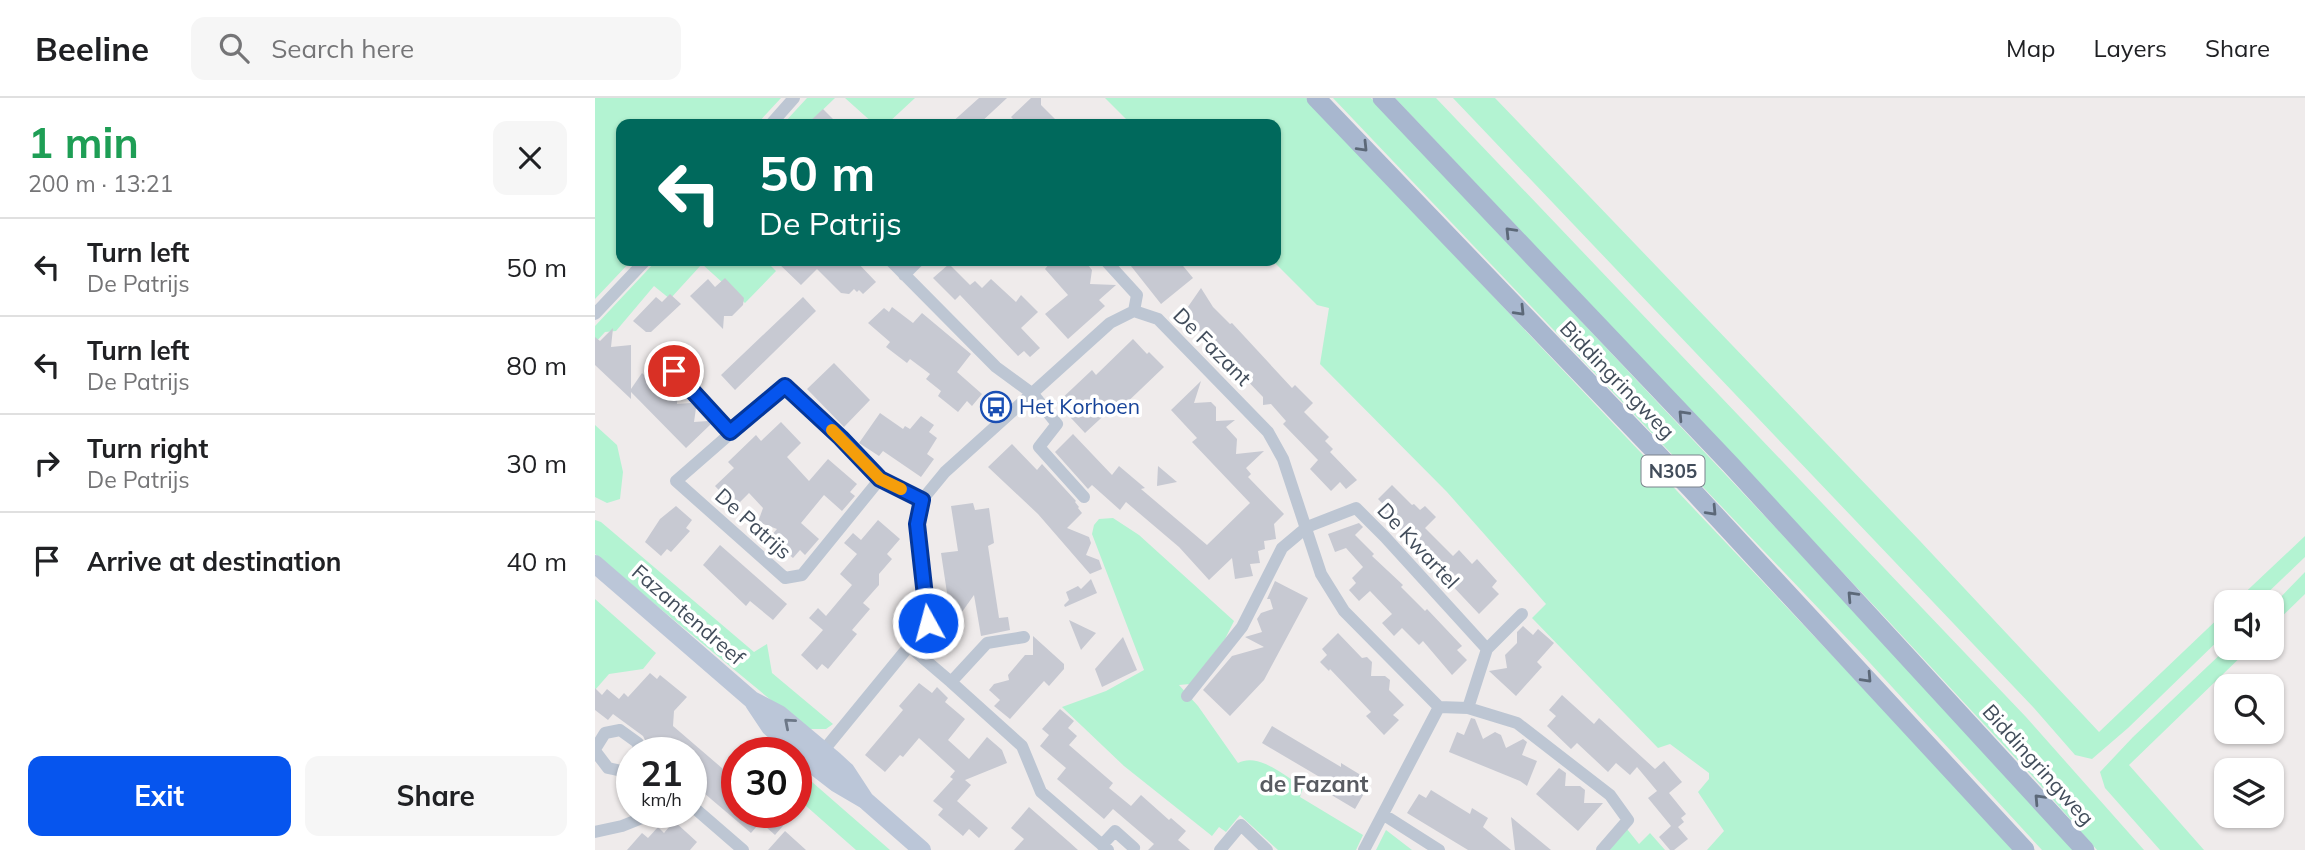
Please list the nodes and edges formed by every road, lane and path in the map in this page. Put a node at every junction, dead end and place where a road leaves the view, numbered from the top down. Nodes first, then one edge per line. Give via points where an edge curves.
1 (794, 98) edge
2 (1316, 98) edge
3 (1382, 98) edge
4 (775, 119) edge
5 (640, 266) edge
6 (896, 266) edge
7 (913, 266) edge
8 (1110, 266) edge
9 (904, 275) junction
10 (1133, 311) junction
11 (595, 314) edge
12 (674, 371) dead end
13 (1033, 394) junction
14 (730, 432) junction
15 (880, 479) junction
16 (1084, 497) dead end
17 (922, 500) junction
18 (1307, 527) junction
19 (595, 564) edge
20 (1523, 614) dead end
21 (1024, 637) dead end
22 (911, 647) junction
23 (1487, 649) junction
24 (951, 682) junction
25 (1187, 696) dead end
26 (1439, 707) junction
27 (1468, 708) junction
28 (630, 737) edge
29 (595, 750) edge
30 (818, 758) junction
31 (616, 770) edge
32 (1384, 815) junction
33 (707, 819) edge
34 (616, 827) edge
35 (595, 832) edge
36 (1105, 847) edge
37 (743, 850) edge
38 (922, 850) edge
39 (1133, 850) edge
40 (1220, 850) edge
41 (1267, 850) edge
42 (1364, 850) edge
43 (1439, 850) edge
44 (1602, 850) edge
45 (2025, 850) edge
46 (2085, 850) edge

1 - 4 street
2 -> 45 main road, Biddingringweg / N305 via 1700,499
46 -> 3 main road, Biddingringweg / N305 via 1730,464
5 - 11 street
6 - 9 street
7 - 9 street
8 - 10 street via 1137,295
9 - 13 street via 996,367
10 - 13 street via 1110,323
10 - 18 street, De Fazant via 1158,319 1268,432 1283,459
12 - 14 street
13 - 16 street via 1057,424 1039,447
13 - 17 street via 945,472
14 - 15 street, De Patrijs via 785,386
14 - 15 street, De Patrijs via 675,481 785,578 802,575
15 - 17 street, De Patrijs
17 - 22 street via 917,524 928,623
18 - 23 street, De Kwartel via 1356,508
18 - 25 street via 1282,548 1242,627
18 - 26 street, De Fazant via 1321,573 1344,611
19 - 30 street, Fazantendreef via 752,700 770,727
20 - 23 street
21 - 24 street via 987,643
22 - 24 street
22 - 30 street
23 - 27 street
24 - 36 street via 1023,746 1041,792
26 - 27 street
26 - 32 street
27 - 44 street via 1517,723 1610,795 1628,820
28 - 29 street via 620,730 605,733
29 - 31 street via 608,768
30 - 38 street, Fazantendreef via 836,783 865,800
32 - 42 street
32 - 43 street
33 - 37 street
34 - 35 street
36 - 39 street via 1115,831
40 - 41 street via 1241,825

